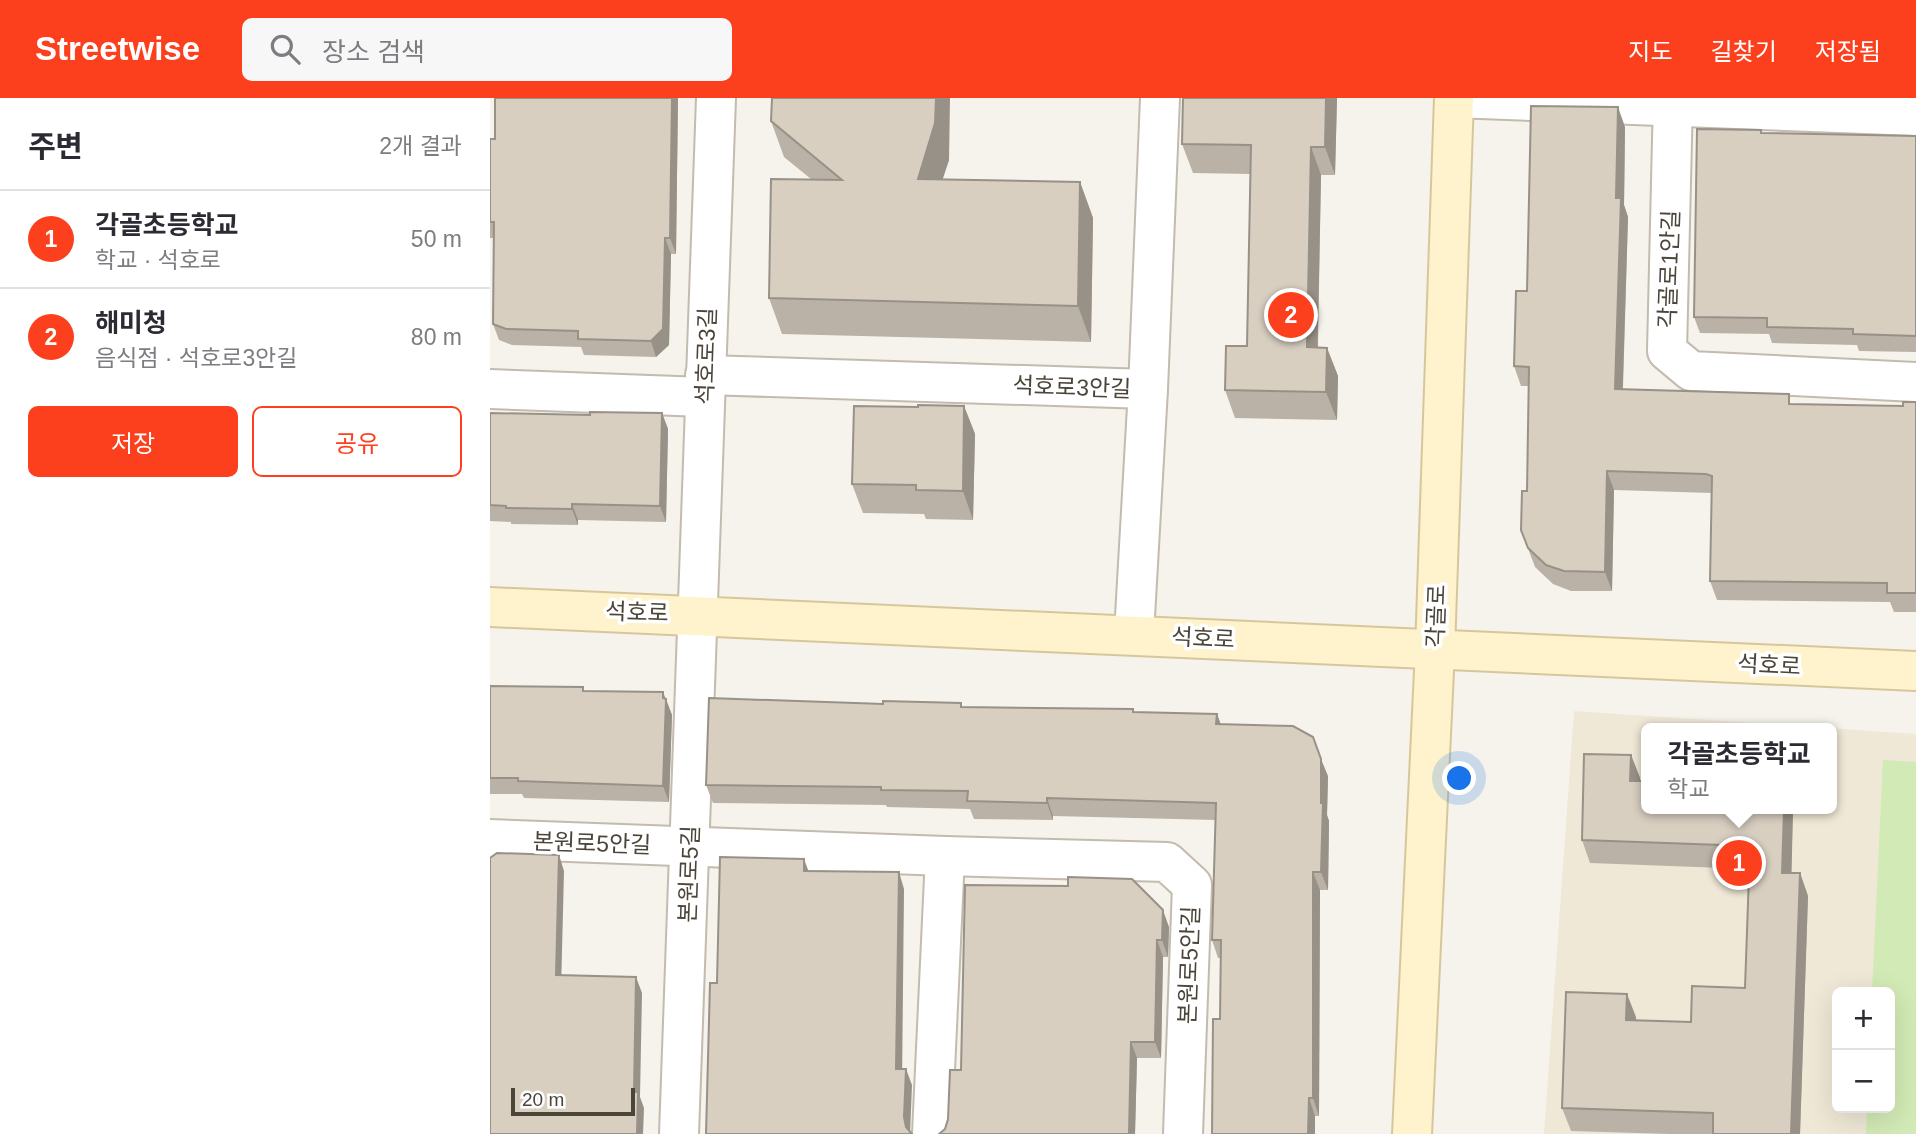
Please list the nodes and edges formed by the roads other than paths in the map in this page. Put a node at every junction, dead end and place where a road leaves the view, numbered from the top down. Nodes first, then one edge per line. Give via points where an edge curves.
1 (716, 98) edge
2 (1160, 98) edge
3 (1454, 98) edge
4 (1673, 102) edge
5 (1916, 116) edge
6 (1916, 382) edge
7 (705, 386) junction
8 (490, 389) edge
9 (1148, 389) junction
10 (490, 607) edge
11 (698, 615) junction
12 (1134, 634) junction
13 (1435, 650) junction
14 (1916, 671) edge
15 (490, 839) edge
16 (690, 847) junction
17 (945, 856) junction
18 (679, 1134) edge
19 (932, 1134) edge
20 (1183, 1134) edge
21 (1412, 1134) edge

1 - 7 street, 석호로3길
2 - 9 street, 석호로3안길
3 - 4 street
3 - 13 main road, 각골로
4 - 5 street
4 - 6 street, 각골로1안길 via 1667,351 1692,371
7 - 8 street, 석호로3안길
7 - 9 street, 석호로3안길
7 - 11 street, 석호로3길
9 - 12 street
10 - 11 main road, 석호로
11 - 12 main road, 석호로
11 - 16 street, 본원로5길
12 - 13 main road, 석호로
13 - 14 main road, 석호로
13 - 21 main road, 각골로
15 - 16 street, 본원로5안길
16 - 17 street, 본원로5안길
16 - 18 street, 본원로5길
17 - 19 street
17 - 20 street, 본원로5안길 via 1167,862 1192,885

